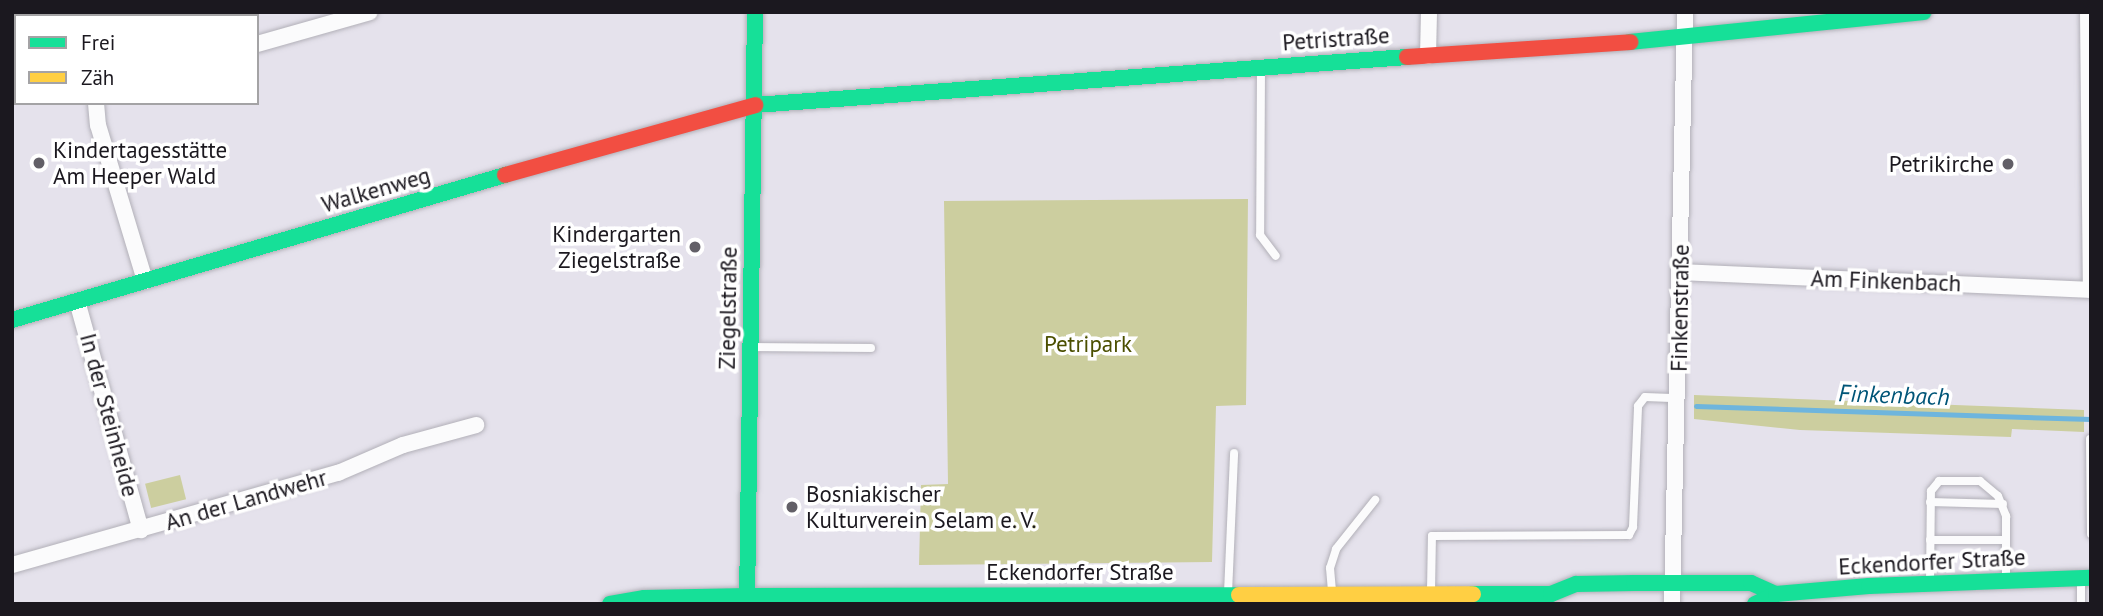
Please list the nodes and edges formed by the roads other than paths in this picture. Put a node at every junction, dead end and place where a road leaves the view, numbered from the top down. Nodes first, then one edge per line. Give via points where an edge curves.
1 (370, 12) edge
2 (755, 12) edge
3 (1429, 12) edge
4 (1685, 12) edge
5 (1923, 12) edge
6 (2088, 12) edge
7 (327, 19) edge
8 (1685, 38) junction
9 (259, 43) edge
10 (1428, 56) junction
11 (1261, 67) junction
12 (96, 105) edge
13 (752, 106) junction
14 (1276, 256) dead end
15 (1681, 272) junction
16 (145, 281) junction
17 (2091, 290) edge
18 (77, 301) junction
19 (12, 320) edge
20 (751, 347) junction
21 (871, 348) dead end
22 (1678, 398) junction
23 (476, 425) dead end
24 (2090, 439) edge
25 (1234, 453) dead end
26 (1375, 500) dead end
27 (1930, 502) junction
28 (2003, 504) junction
29 (141, 530) junction
30 (2091, 534) edge
31 (1930, 540) junction
32 (2006, 540) junction
33 (12, 565) edge
34 (2086, 578) edge
35 (2006, 580) junction
36 (1930, 582) junction
37 (1673, 583) junction
38 (1431, 593) junction
39 (1228, 594) junction
40 (1332, 594) junction
41 (1551, 594) junction
42 (1776, 594) junction
43 (747, 600) edge
44 (610, 604) edge
45 (1572, 604) edge
46 (1672, 604) edge
47 (1755, 604) edge
48 (2081, 604) edge

1 - 7 street
2 - 13 street, Ziegelstraße
3 - 10 street
4 - 8 street, Finkenstraße
5 - 8 street, Petristraße
6 - 17 street
7 - 9 street
8 - 10 street, Petristraße
8 - 15 street, Finkenstraße
10 - 11 street, Petristraße
11 - 13 street, Petristraße
11 - 14 lane via 1260,235
12 - 16 street via 98,125
13 - 16 street, Walkenweg
13 - 20 street, Ziegelstraße
15 - 17 street, Am Finkenbach
15 - 22 street, Finkenstraße
16 - 18 street, Walkenweg
18 - 19 street, Walkenweg
18 - 29 street, In der Steinheide
20 - 21 lane
20 - 43 street, Ziegelstraße
22 - 37 street, Finkenstraße
22 - 38 lane via 1645,397 1638,406 1629,535 1432,536
23 - 29 street, An der Landwehr via 403,445 338,473
24 - 30 lane
25 - 39 lane
26 - 40 lane via 1336,549 1330,569
27 - 28 lane
27 - 28 lane via 1931,491 1940,481 1980,481 1991,487
27 - 31 lane
28 - 32 lane
29 - 33 street, An der Landwehr
31 - 32 lane
31 - 36 lane
32 - 35 lane
34 - 35 street, Eckendorfer Straße
34 - 48 lane
35 - 36 street, Eckendorfer Straße
36 - 42 street, Eckendorfer Straße
37 - 41 street, Eckendorfer Straße via 1576,584
37 - 42 street, Eckendorfer Straße via 1751,583
37 - 46 street, Finkenstraße
38 - 40 street, Eckendorfer Straße
38 - 41 street, Eckendorfer Straße
39 - 40 street, Eckendorfer Straße
39 - 43 street, Eckendorfer Straße
41 - 45 street, Eckendorfer Straße
42 - 47 street, Eckendorfer Straße
43 - 44 street, Eckendorfer Straße via 644,598

